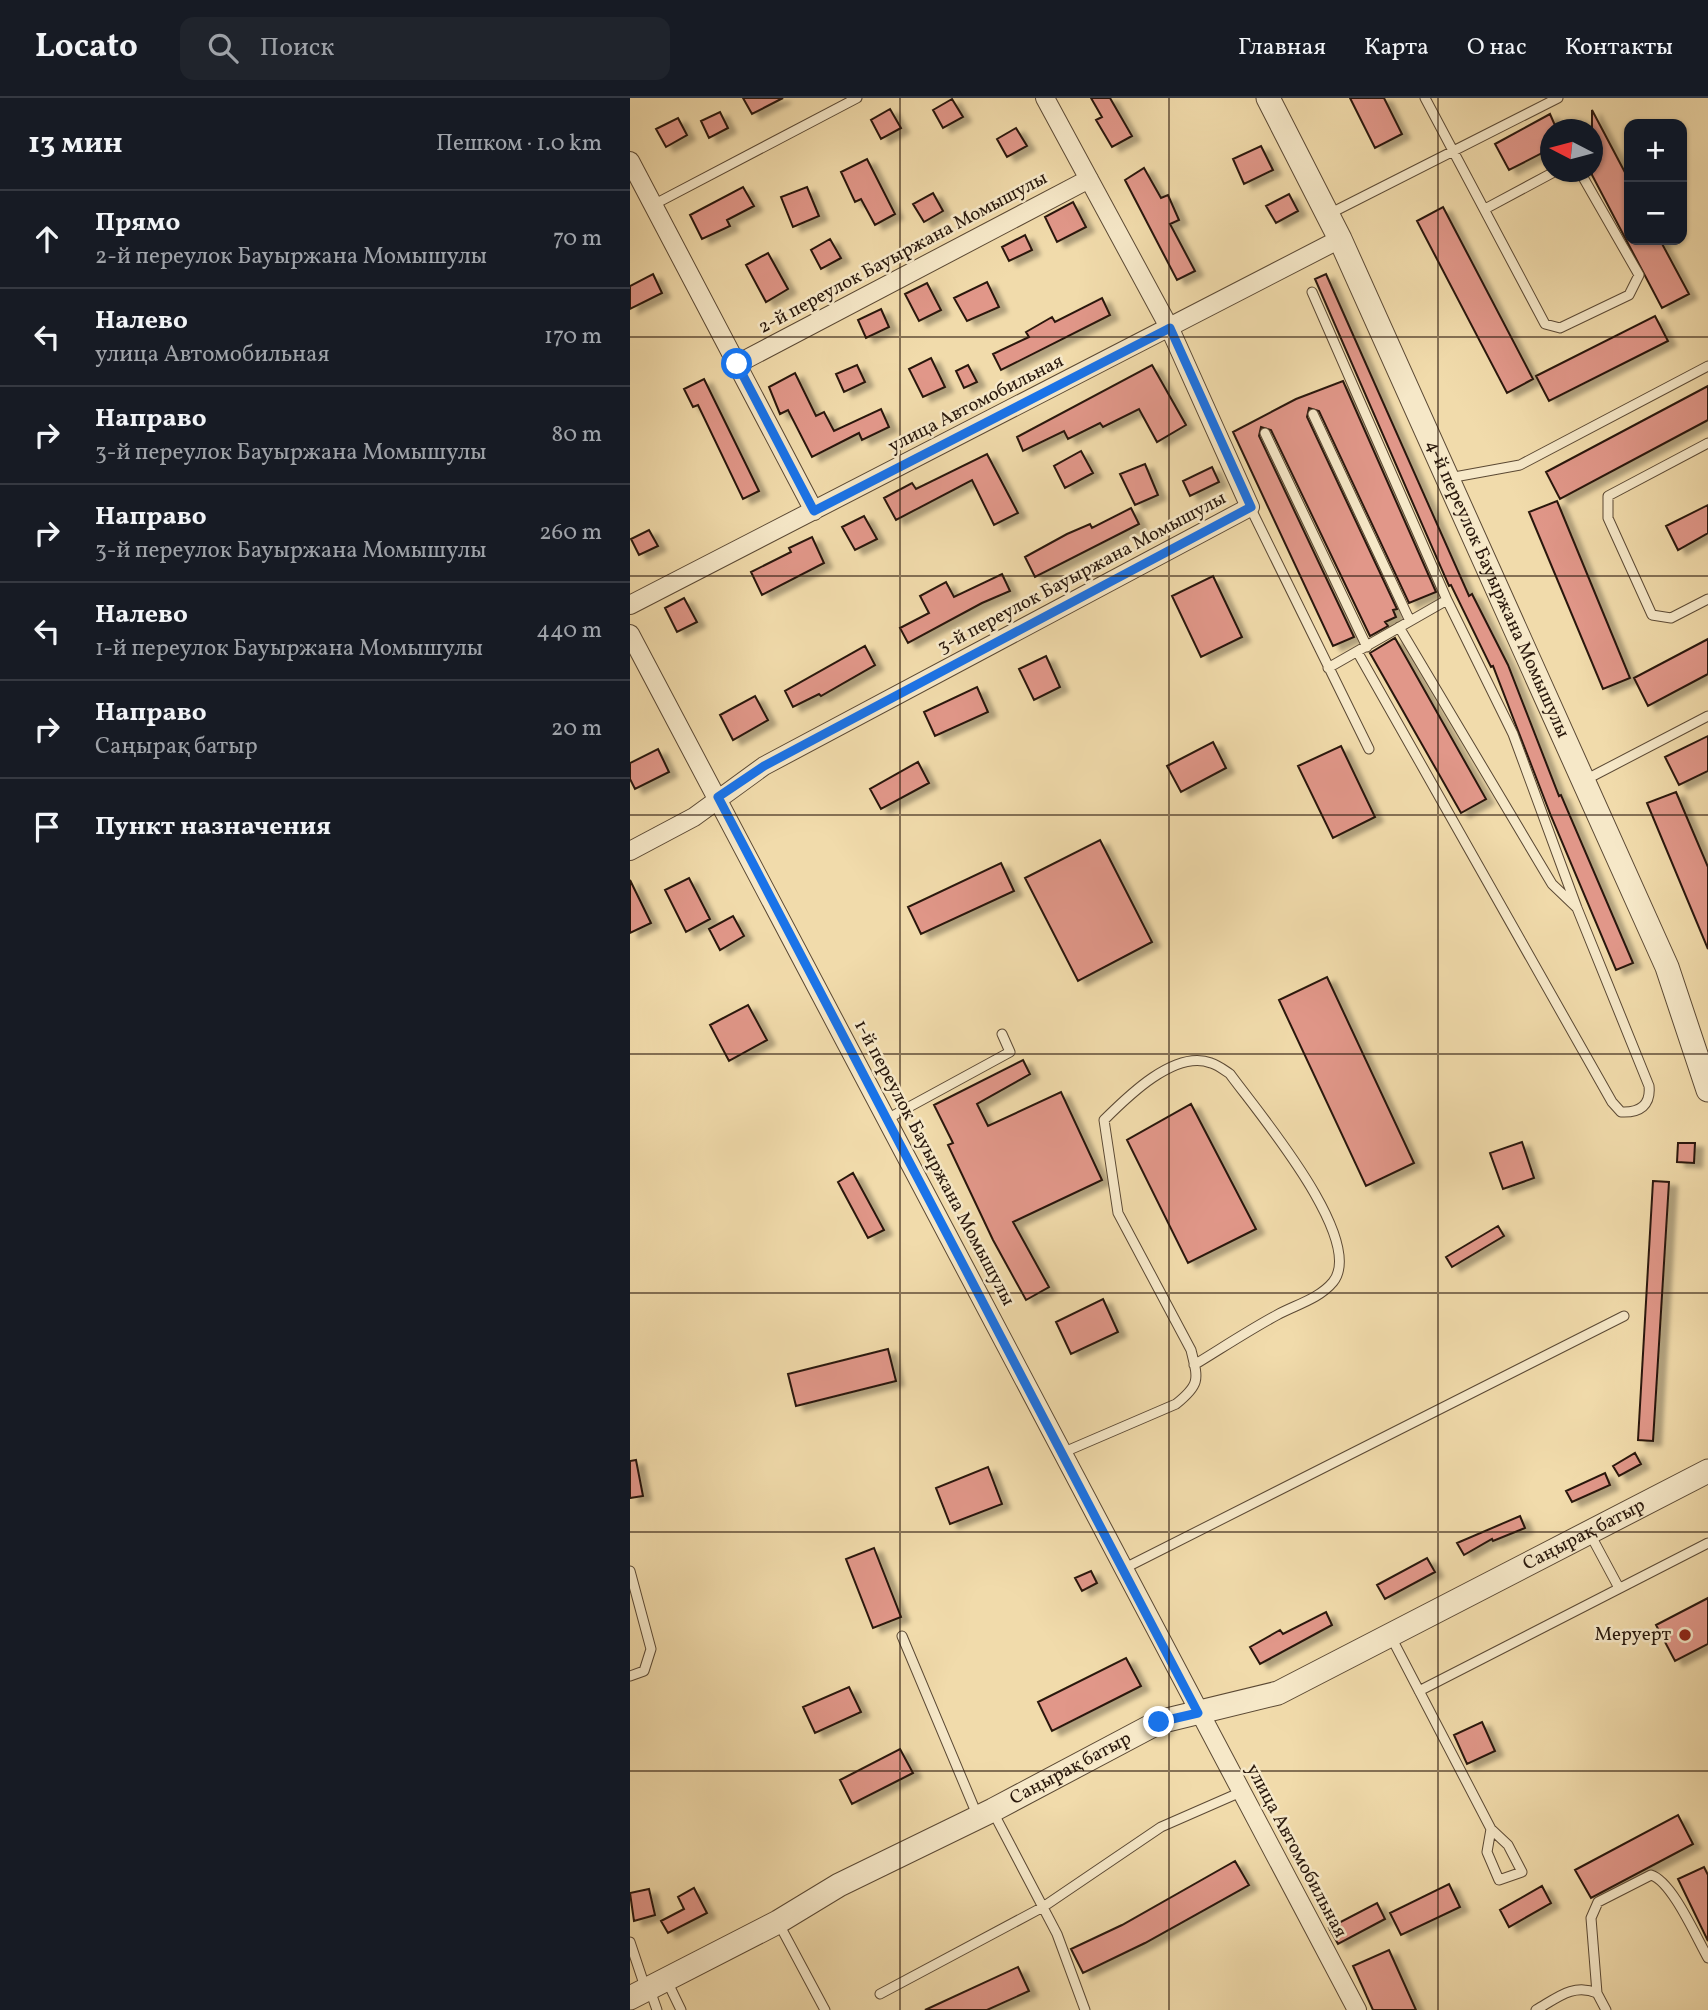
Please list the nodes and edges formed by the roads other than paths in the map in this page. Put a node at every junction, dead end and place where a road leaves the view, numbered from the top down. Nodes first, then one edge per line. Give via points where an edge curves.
1 (857, 98) edge
2 (1045, 98) edge
3 (1268, 98) edge
4 (1424, 98) edge
5 (1558, 98) edge
6 (1452, 152) junction
7 (630, 161) edge
8 (1088, 179) junction
9 (1540, 180) edge
10 (1586, 182) edge
11 (653, 205) junction
12 (1485, 209) junction
13 (1327, 215) junction
14 (1340, 239) junction
15 (1312, 292) dead end
16 (1170, 328) junction
17 (737, 364) junction
18 (1708, 366) edge
19 (1313, 414) dead end
20 (1265, 433) dead end
21 (1708, 443) edge
22 (1449, 478) junction
23 (1251, 507) junction
24 (814, 511) junction
25 (1708, 599) edge
26 (1447, 600) junction
27 (630, 605) edge
28 (1410, 621) junction
29 (1399, 627) junction
30 (630, 634) edge
31 (1362, 650) junction
32 (1328, 668) junction
33 (1708, 716) edge
34 (1369, 749) dead end
35 (1584, 781) junction
36 (718, 797) junction
37 (630, 851) edge
38 (1577, 908) junction
39 (1002, 1034) dead end
40 (1706, 1077) edge
41 (887, 1119) junction
42 (1624, 1316) dead end
43 (1194, 1365) junction
44 (1062, 1453) junction
45 (1708, 1471) edge
46 (1589, 1532) junction
47 (1708, 1543) edge
48 (1123, 1569) junction
49 (630, 1571) edge
50 (1619, 1588) junction
51 (1389, 1633) junction
52 (902, 1636) dead end
53 (630, 1676) edge
54 (1419, 1691) junction
55 (1198, 1713) junction
56 (1241, 1792) junction
57 (985, 1814) junction
58 (1491, 1829) junction
59 (1042, 1907) junction
60 (778, 1922) junction
61 (630, 1942) edge
62 (1708, 1958) edge
63 (650, 1993) edge
64 (1597, 1993) junction
65 (880, 1994) dead end
66 (681, 2010) edge
67 (825, 2010) edge
68 (1085, 2010) edge
69 (1356, 2010) edge
70 (1536, 2010) edge
71 (1606, 2010) edge

1 - 11 lane
2 - 8 street, 3-й переулок Бауыржана Момышулы
3 - 13 street, 4-й переулок Бауыржана Момышулы
4 - 6 lane
5 - 6 lane
6 - 12 lane
6 - 13 lane
7 - 11 street
8 - 16 street, 3-й переулок Бауыржана Момышулы
8 - 17 street, 2-й переулок Бауыржана Момышулы
9 - 12 lane
10 - 12 lane via 1639,275 1629,295 1560,328 1545,324
11 - 17 street
13 - 14 street, 4-й переулок Бауыржана Момышулы
14 - 16 street, улица Автомобильная
14 - 22 street, 4-й переулок Бауыржана Момышулы
15 - 26 lane
16 - 23 street, 3-й переулок Бауыржана Момышулы
16 - 24 street, улица Автомобильная
17 - 24 street
18 - 22 lane via 1520,465
19 - 28 lane
20 - 31 lane
21 - 25 lane via 1608,496 1608,518 1652,615 1671,618
22 - 35 street, 4-й переулок Бауыржана Момышулы
23 - 32 lane
23 - 36 street, 3-й переулок Бауыржана Момышулы via 764,766
24 - 27 street, улица Автомобильная
26 - 28 lane
26 - 38 lane via 1513,734
28 - 29 lane
29 - 31 lane
29 - 38 lane via 1552,884
30 - 36 street, 1-й переулок Бауыржана Момышулы
31 - 32 lane
31 - 38 lane via 1612,1102 1621,1112 1633,1113 1645,1107 1649,1086
32 - 34 lane
33 - 35 lane
35 - 40 street, 4-й переулок Бауыржана Момышулы via 1667,967
36 - 37 street, 3-й переулок Бауыржана Момышулы via 694,817
36 - 41 street, 1-й переулок Бауыржана Момышулы
39 - 41 lane via 1010,1052
41 - 44 street, 1-й переулок Бауыржана Момышулы
42 - 48 lane
43 - 43 lane via 1315,1296 1334,1281 1338,1263 1336,1237 1318,1194 1230,1074 1209,1061 1183,1063 1142,1082 1104,1119 1118,1213 1191,1350
43 - 44 lane via 1198,1378 1177,1404
44 - 48 street, 1-й переулок Бауыржана Момышулы
45 - 46 street, Саңырақ батыр
46 - 50 lane
46 - 51 street, Саңырақ батыр
47 - 50 lane
48 - 55 street, 1-й переулок Бауыржана Момышулы
49 - 53 lane via 651,1649 644,1671
50 - 54 lane
51 - 54 lane
51 - 55 street, Саңырақ батыр via 1278,1693
52 - 57 lane
54 - 58 lane
55 - 56 street, улица Автомобильная
55 - 57 street, Саңырақ батыр via 1159,1722
56 - 59 lane via 1161,1827
56 - 69 street, улица Автомобильная
57 - 59 lane
57 - 60 street, Саңырақ батыр via 839,1885
58 - 58 lane via 1487,1852 1499,1880 1522,1872 1508,1845
59 - 65 lane
59 - 68 lane
60 - 63 street, Саңырақ батыр
60 - 67 lane
61 - 63 lane
62 - 64 lane via 1670,1891 1659,1877 1651,1875 1598,1902 1591,1918
63 - 66 lane
64 - 70 lane via 1573,1988
64 - 71 lane

